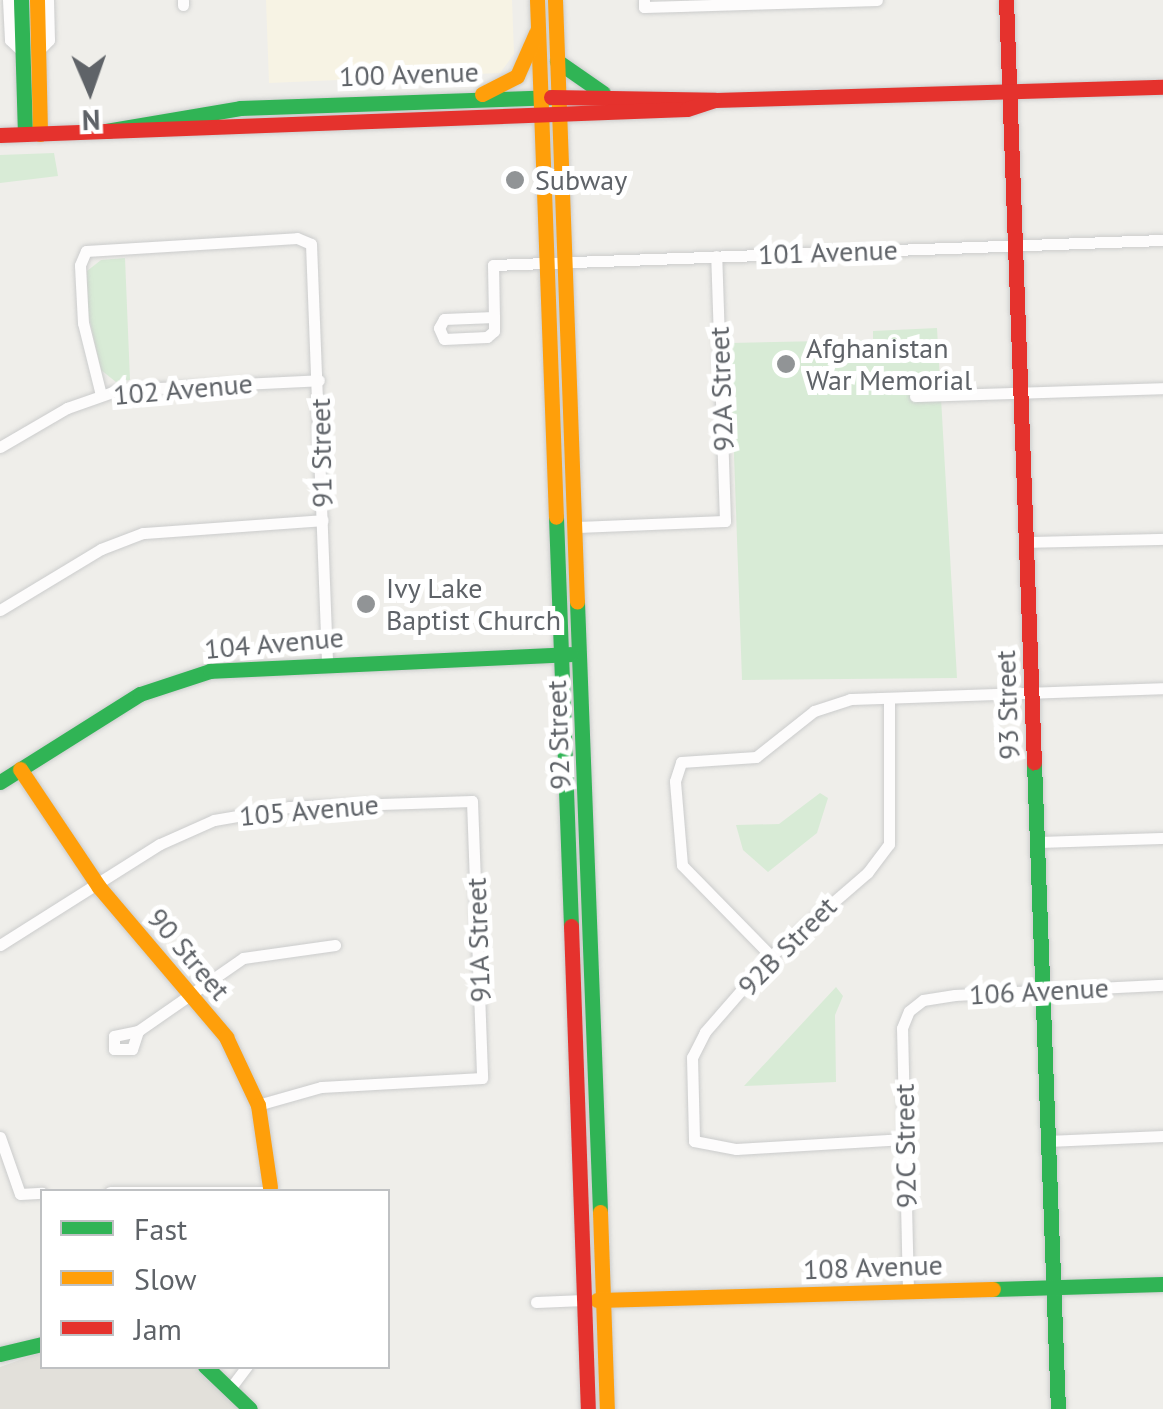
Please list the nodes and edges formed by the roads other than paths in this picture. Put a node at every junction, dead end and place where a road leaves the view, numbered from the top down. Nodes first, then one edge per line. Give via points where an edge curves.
1 (8, 0) edge
2 (22, 0) edge
3 (37, 0) edge
4 (48, 0) edge
5 (537, 0) edge
6 (554, 0) edge
7 (877, 0) edge
8 (1006, 0) edge
9 (644, 3) edge
10 (538, 29) junction
11 (31, 51) junction
12 (557, 61) junction
13 (1163, 87) edge
14 (1009, 92) junction
15 (476, 96) junction
16 (612, 96) junction
17 (715, 100) junction
18 (542, 105) junction
19 (559, 105) junction
20 (106, 131) junction
21 (32, 134) junction
22 (0, 135) edge
23 (1163, 240) edge
24 (1014, 245) junction
25 (716, 256) junction
26 (557, 262) junction
27 (494, 317) dead end
28 (319, 380) junction
29 (1163, 388) edge
30 (1020, 393) junction
31 (101, 395) junction
32 (915, 396) dead end
33 (0, 447) edge
34 (323, 520) junction
35 (577, 528) junction
36 (1163, 540) edge
37 (1026, 542) junction
38 (0, 610) edge
39 (580, 653) junction
40 (562, 654) junction
41 (328, 662) junction
42 (1163, 688) edge
43 (1032, 693) junction
44 (889, 698) junction
45 (20, 769) junction
46 (0, 782) edge
47 (472, 801) joint
48 (1163, 838) edge
49 (1036, 842) junction
50 (99, 886) junction
51 (335, 945) dead end
52 (0, 946) edge
53 (771, 956) junction
54 (1163, 985) edge
55 (1043, 991) junction
56 (190, 994) junction
57 (916, 1005) joint
58 (138, 1032) dead end
59 (258, 1105) junction
60 (1163, 1136) edge
61 (0, 1137) edge
62 (905, 1139) junction
63 (1047, 1140) junction
64 (270, 1189) edge
65 (40, 1194) edge
66 (1163, 1284) edge
67 (1053, 1288) junction
68 (908, 1291) junction
69 (584, 1300) junction
70 (603, 1300) junction
71 (536, 1302) dead end
72 (40, 1344) edge
73 (0, 1354) edge
74 (209, 1369) edge
75 (244, 1369) edge
76 (232, 1386) junction
77 (250, 1409) edge
78 (588, 1409) edge
79 (607, 1409) edge
80 (1058, 1409) edge

1 - 11 street via 10,40
2 - 11 main road
3 - 11 main road
4 - 11 street via 49,40
5 - 10 main road, 92 Street
6 - 12 main road, 92 Street
7 - 9 street
8 - 14 main road, 93 Street
10 - 15 main road via 517,76
10 - 18 main road, 92 Street
11 - 21 main road
12 - 16 main road via 578,82
12 - 19 main road, 92 Street
13 - 14 main road, 100 Avenue
14 - 17 main road, 100 Avenue
14 - 24 main road, 93 Street
15 - 18 main road, 100 Avenue
15 - 20 main road, 100 Avenue via 240,108
16 - 17 main road, 100 Avenue
16 - 19 main road, 100 Avenue
17 - 19 main road, 100 Avenue via 687,110
18 - 19 main road, 100 Avenue
18 - 20 main road, 100 Avenue via 166,134
18 - 26 main road, 92 Street
19 - 26 main road, 92 Street
20 - 21 main road, 100 Avenue
21 - 22 main road, 100 Avenue
23 - 24 street, 101 Avenue
24 - 25 street, 101 Avenue
24 - 30 main road, 93 Street
25 - 26 street, 101 Avenue
25 - 35 street, 92A Street via 726,521
26 - 27 street, 101 Avenue via 494,265
26 - 35 main road, 92 Street
26 - 40 main road, 92 Street
28 - 31 street, 102 Avenue via 153,386
28 - 31 street, 91 Street via 311,244 297,238 105,245 83,254 83,323
28 - 34 street, 91 Street
29 - 30 street
30 - 32 street
30 - 37 main road, 93 Street
31 - 33 street, 102 Avenue
34 - 38 street via 143,533 101,549
34 - 41 street, 91 Street
35 - 39 main road, 92 Street
36 - 37 street
37 - 43 main road, 93 Street
39 - 40 main road, 104 Avenue
39 - 70 main road, 92 Street
40 - 41 main road, 104 Avenue
40 - 69 main road, 92 Street
41 - 45 main road, 104 Avenue via 236,666 166,684
42 - 43 street
43 - 44 street
43 - 49 main road, 93 Street
44 - 53 street, 92B Street via 888,844 876,864
44 - 53 street via 823,706 756,756 678,766 682,865
45 - 46 main road, 104 Avenue
45 - 50 main road, 90 Street
47 - 50 street, 105 Avenue via 234,814 176,835
47 - 59 street, 91A Street via 482,1078 322,1087
48 - 49 street
49 - 55 main road, 93 Street
50 - 52 street, 105 Avenue
50 - 56 main road, 90 Street
51 - 56 street via 243,958
53 - 62 street, 92B Street via 692,1057 694,1141 736,1149
54 - 55 street, 106 Avenue
55 - 57 street, 106 Avenue via 956,995
55 - 63 main road, 93 Street
56 - 58 street
56 - 59 main road, 90 Street via 226,1038
57 - 62 street, 92C Street via 902,1028
59 - 64 main road, 90 Street
60 - 63 street
61 - 65 street via 20,1194
62 - 68 street, 92C Street
63 - 67 main road, 93 Street
66 - 67 main road, 108 Avenue
67 - 68 main road, 108 Avenue
67 - 80 main road, 93 Street
68 - 70 main road, 108 Avenue
69 - 70 main road, 108 Avenue
69 - 71 street
69 - 78 main road, 92 Street
70 - 79 main road, 92 Street
72 - 73 main road
74 - 76 main road
75 - 76 street
76 - 77 main road

